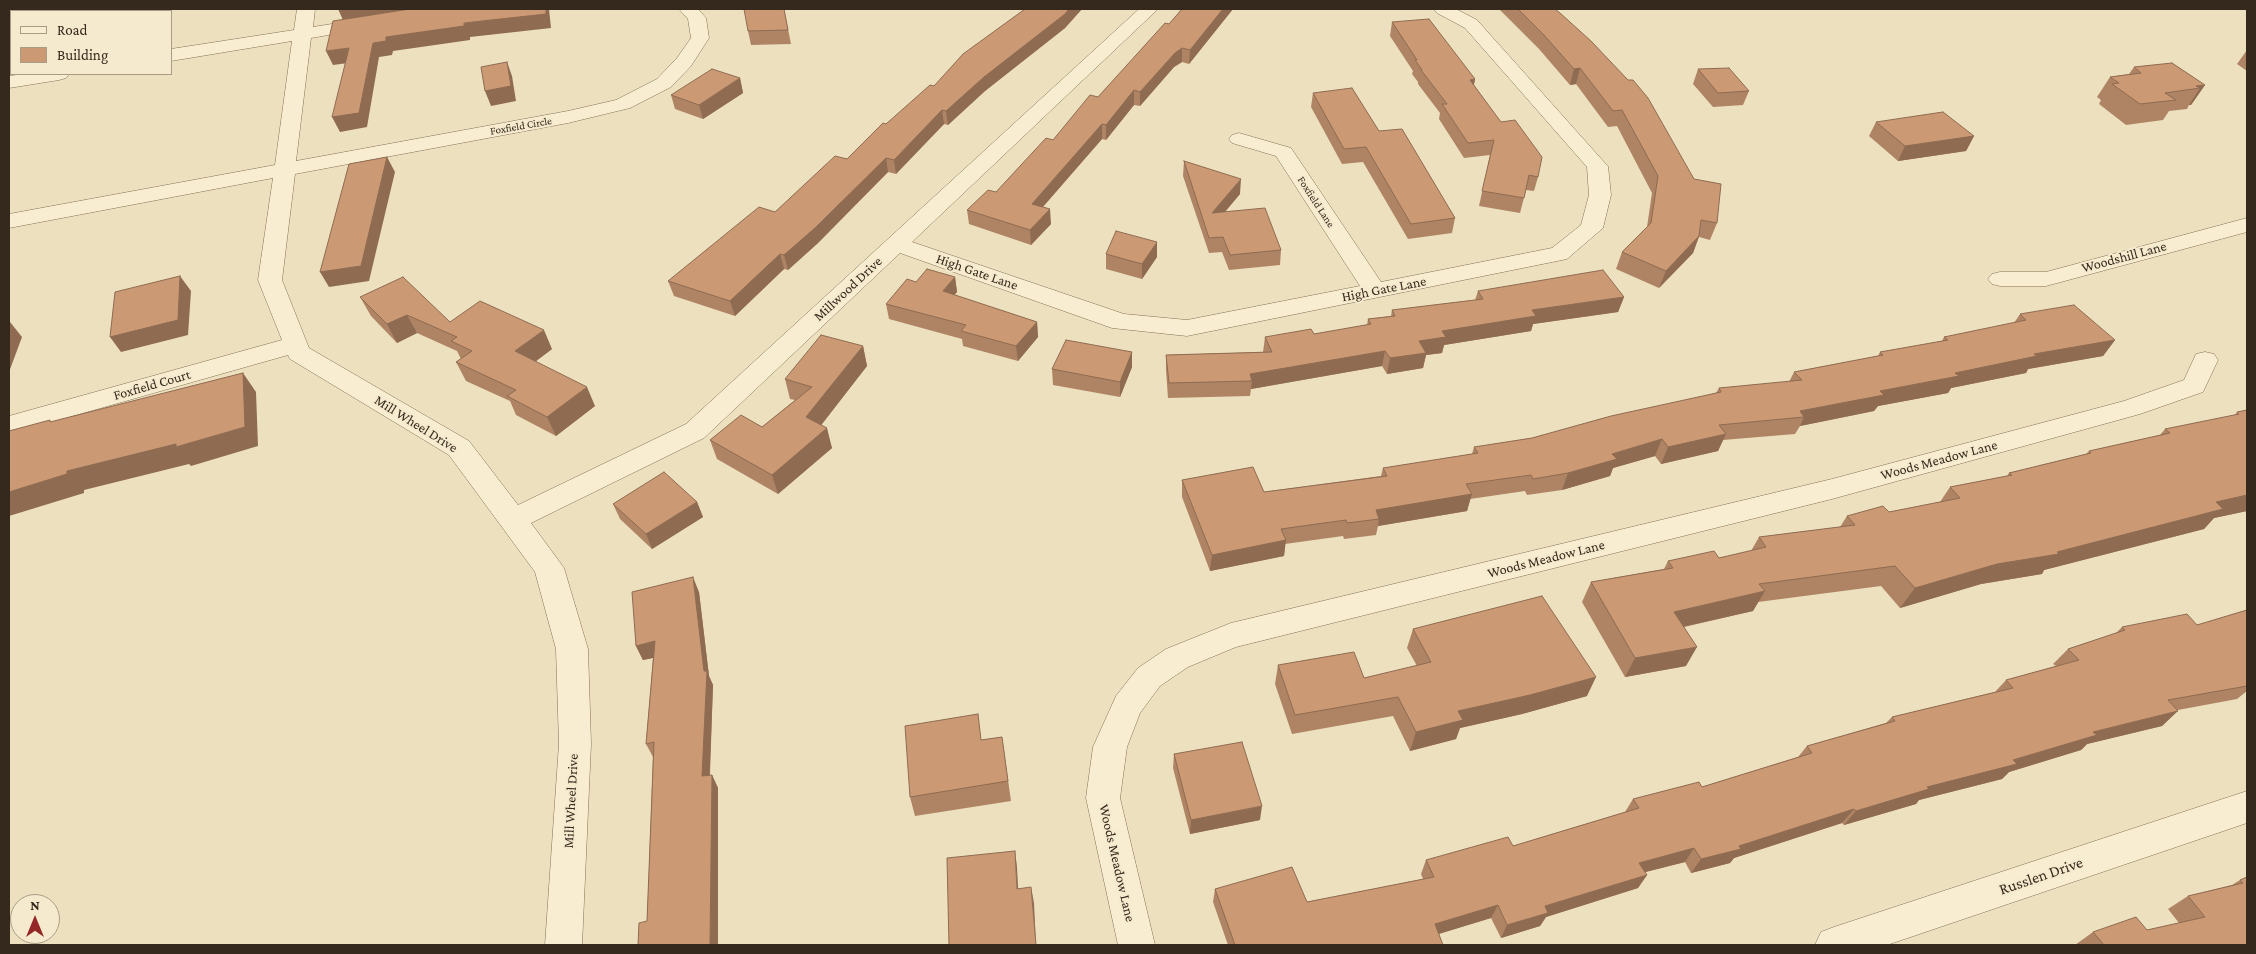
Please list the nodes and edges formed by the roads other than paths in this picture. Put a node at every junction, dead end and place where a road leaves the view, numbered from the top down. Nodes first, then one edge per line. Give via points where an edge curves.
1 (688, 9) edge
2 (1149, 9) edge
3 (1443, 9) edge
4 (389, 20) edge
5 (304, 21) edge
6 (172, 56) edge
7 (54, 75) edge
8 (9, 82) edge
9 (1239, 139) dead end
10 (284, 169) junction
11 (9, 221) edge
12 (2247, 225) edge
13 (896, 244) junction
14 (2000, 279) dead end
15 (1375, 291) junction
16 (295, 345) junction
17 (2205, 360) dead end
18 (9, 425) edge
19 (513, 520) junction
20 (2247, 807) edge
21 (563, 945) edge
22 (1136, 945) edge
23 (1834, 945) edge

1 - 10 street, Foxfield Circle via 697,18 700,38 684,62 664,83 623,104 568,118
2 - 13 street, Millwood Drive
3 - 15 street, High Gate Lane via 1471,24 1597,166 1600,195 1592,228 1559,254
4 - 5 street
5 - 6 street
5 - 10 street, Mill Wheel Drive
7 - 8 street
9 - 15 street, Foxfield Lane via 1284,152
10 - 11 street, Foxfield Circle
10 - 16 street, Mill Wheel Drive via 270,280
12 - 14 street, Woodshill Lane via 2046,279
13 - 15 street, High Gate Lane via 1121,322 1187,328
13 - 19 street, Millwood Drive via 695,431
16 - 18 street, Foxfield Court
16 - 19 street, Mill Wheel Drive via 299,353 459,448
17 - 22 street, Woods Meadow Lane via 2194,386 2131,408 1832,490 1231,636 1177,658 1149,677 1127,706 1110,748 1102,798
19 - 21 street, Mill Wheel Drive via 549,568 572,649 575,744
20 - 23 street, Russlen Drive

